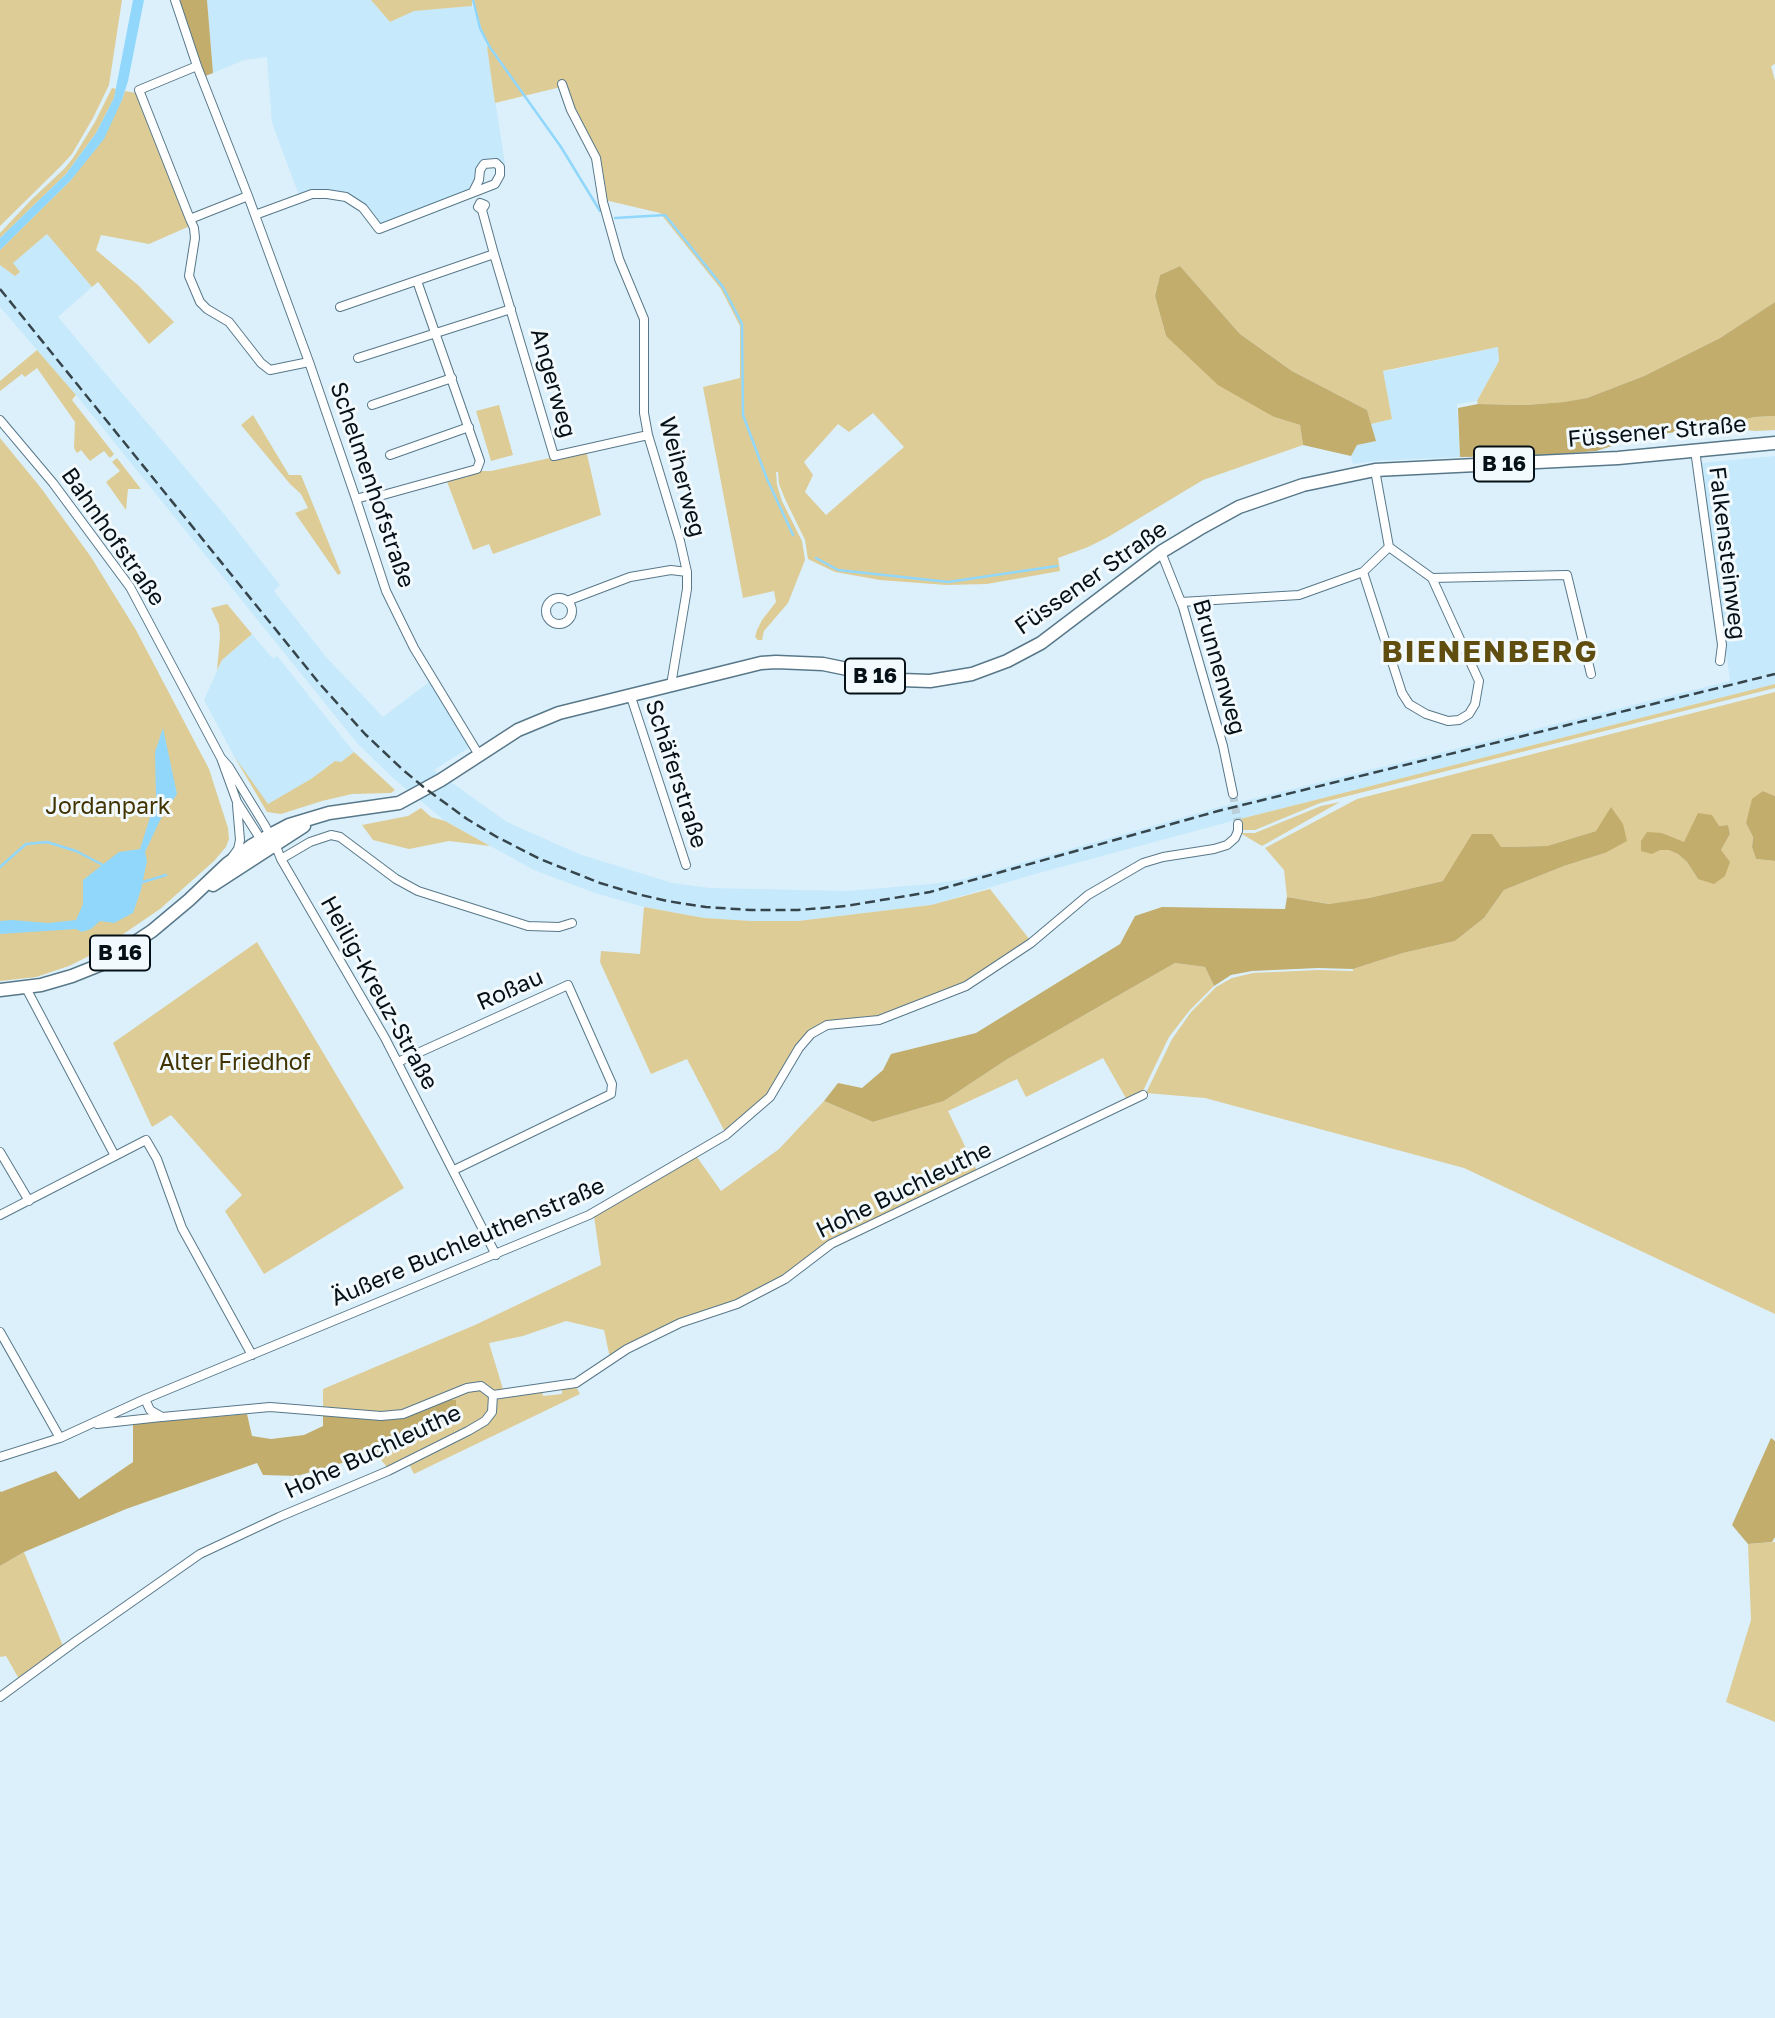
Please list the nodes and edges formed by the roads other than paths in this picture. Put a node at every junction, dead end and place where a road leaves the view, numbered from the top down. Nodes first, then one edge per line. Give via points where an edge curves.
1 (175, 0) edge
2 (197, 66) junction
3 (562, 84) dead end
4 (473, 192) dead end
5 (248, 196) junction
6 (482, 209) dead end
7 (256, 215) junction
8 (190, 219) junction
9 (494, 254) junction
10 (417, 281) junction
11 (340, 307) dead end
12 (511, 309) junction
13 (435, 332) junction
14 (358, 358) dead end
15 (309, 362) junction
16 (452, 379) junction
17 (372, 405) dead end
18 (0, 420) edge
19 (469, 428) junction
20 (648, 435) junction
21 (1775, 443) edge
22 (1695, 450) junction
23 (390, 455) dead end
24 (1375, 470) junction
25 (356, 499) junction
26 (1389, 547) junction
27 (1161, 552) junction
28 (687, 572) junction
29 (1363, 572) junction
30 (1433, 578) junction
31 (567, 601) dead end
32 (1181, 602) junction
33 (1720, 661) dead end
34 (1591, 674) dead end
35 (671, 685) junction
36 (630, 694) junction
37 (479, 755) junction
38 (221, 758) junction
39 (1233, 794) tunnel mouth
40 (237, 802) junction
41 (1238, 824) dead end
42 (272, 847) junction
43 (228, 864) junction
44 (686, 866) dead end
45 (189, 900) junction
46 (572, 923) dead end
47 (26, 988) junction
48 (0, 990) edge
49 (398, 1062) junction
50 (1143, 1095) dead end
51 (0, 1152) edge
52 (115, 1156) junction
53 (453, 1170) junction
54 (29, 1201) junction
55 (0, 1215) edge
56 (496, 1255) junction
57 (0, 1332) edge
58 (252, 1355) junction
59 (493, 1395) junction
60 (145, 1399) junction
61 (162, 1417) junction
62 (88, 1425) junction
63 (60, 1438) junction
64 (0, 1457) edge
65 (0, 1697) edge

1 - 2 street, Schelmenhofstraße
2 - 5 street, Schelmenhofstraße
2 - 8 street via 138,90
3 - 20 street, Weiherweg via 596,158 619,259 644,319
4 - 7 street via 379,229 363,208 346,197 327,194 312,194
5 - 7 street, Schelmenhofstraße
5 - 8 street
6 - 9 street, Angerweg
7 - 15 street, Schelmenhofstraße
8 - 15 street via 195,238 189,276 200,302 229,322 270,370
9 - 10 street
9 - 12 street, Angerweg
10 - 11 street
10 - 13 street
12 - 13 street, Angerweg
12 - 20 street, Angerweg via 554,456
13 - 14 street, Angerweg
13 - 16 street
15 - 25 street, Schelmenhofstraße
16 - 17 street
16 - 19 street
18 - 38 street, Bahnhofstraße via 131,587
19 - 23 street
19 - 25 street via 480,461 477,469
20 - 28 street, Weiherweg
21 - 22 main road, Füssener Straße / B 16
22 - 24 main road, Füssener Straße / B 16
22 - 33 street, Falkensteinweg via 1722,645
24 - 26 street
24 - 27 main road, Füssener Straße / B 16 via 1303,485 1238,507
25 - 37 street, Schelmenhofstraße via 386,591 414,648
26 - 29 street
26 - 30 street
27 - 32 street, Brunnenweg
27 - 35 main road, Füssener Straße / B 16 via 1041,643 972,674 901,680 823,664 776,662
28 - 31 street via 671,570 630,578
28 - 35 street, Weiherweg
29 - 30 street via 1409,704 1426,715 1459,720 1475,704 1479,681
29 - 32 street via 1299,595
30 - 34 street via 1567,575
32 - 39 street, Brunnenweg
35 - 36 main road, Füssener Straße / B 16
36 - 37 main road, Füssener Straße / B 16 via 559,713 518,730
36 - 44 street, Schäferstraße
37 - 42 main road, Füssener Straße / B 16 via 398,803 329,813 289,825
38 - 40 street, Bahnhofstraße
38 - 42 street, Bahnhofstraße
40 - 42 street, Bahnhofstraße
40 - 43 street, Bahnhofstraße via 240,840
41 - 56 street, Äußere Buchleuthenstraße via 1235,838 1227,845 1143,863 1088,895 1031,943 966,986 879,1020 827,1025 811,1034 770,1097 726,1135 589,1215
42 - 43 main road, B 16
42 - 45 main road, B 16
42 - 46 street via 340,837 418,891 528,926
42 - 49 street, Heilig-Kreuz-Straße
43 - 45 main road, B 16
45 - 47 main road, B 16 via 102,964
47 - 48 main road, B 16
47 - 52 street
49 - 53 street, Heilig-Kreuz-Straße
49 - 53 street, Roßau via 568,985 612,1084 611,1094
50 - 59 street, Hohe Buchleuthe via 831,1244 785,1279 737,1304 680,1323 626,1349 576,1383
51 - 54 street
52 - 54 street
52 - 58 street via 146,1140 182,1228
53 - 56 street, Heilig-Kreuz-Straße
54 - 55 street
56 - 58 street, Äußere Buchleuthenstraße
57 - 63 street
58 - 60 street, Äußere Buchleuthenstraße
59 - 61 street via 481,1387 467,1388 403,1414 381,1416 271,1407
59 - 65 street, Hohe Buchleuthe via 492,1412 485,1421 388,1472 200,1554
60 - 61 street via 150,1410
60 - 62 street, Äußere Buchleuthenstraße
61 - 62 street
62 - 63 street, Äußere Buchleuthenstraße
63 - 64 street, Äußere Buchleuthenstraße

